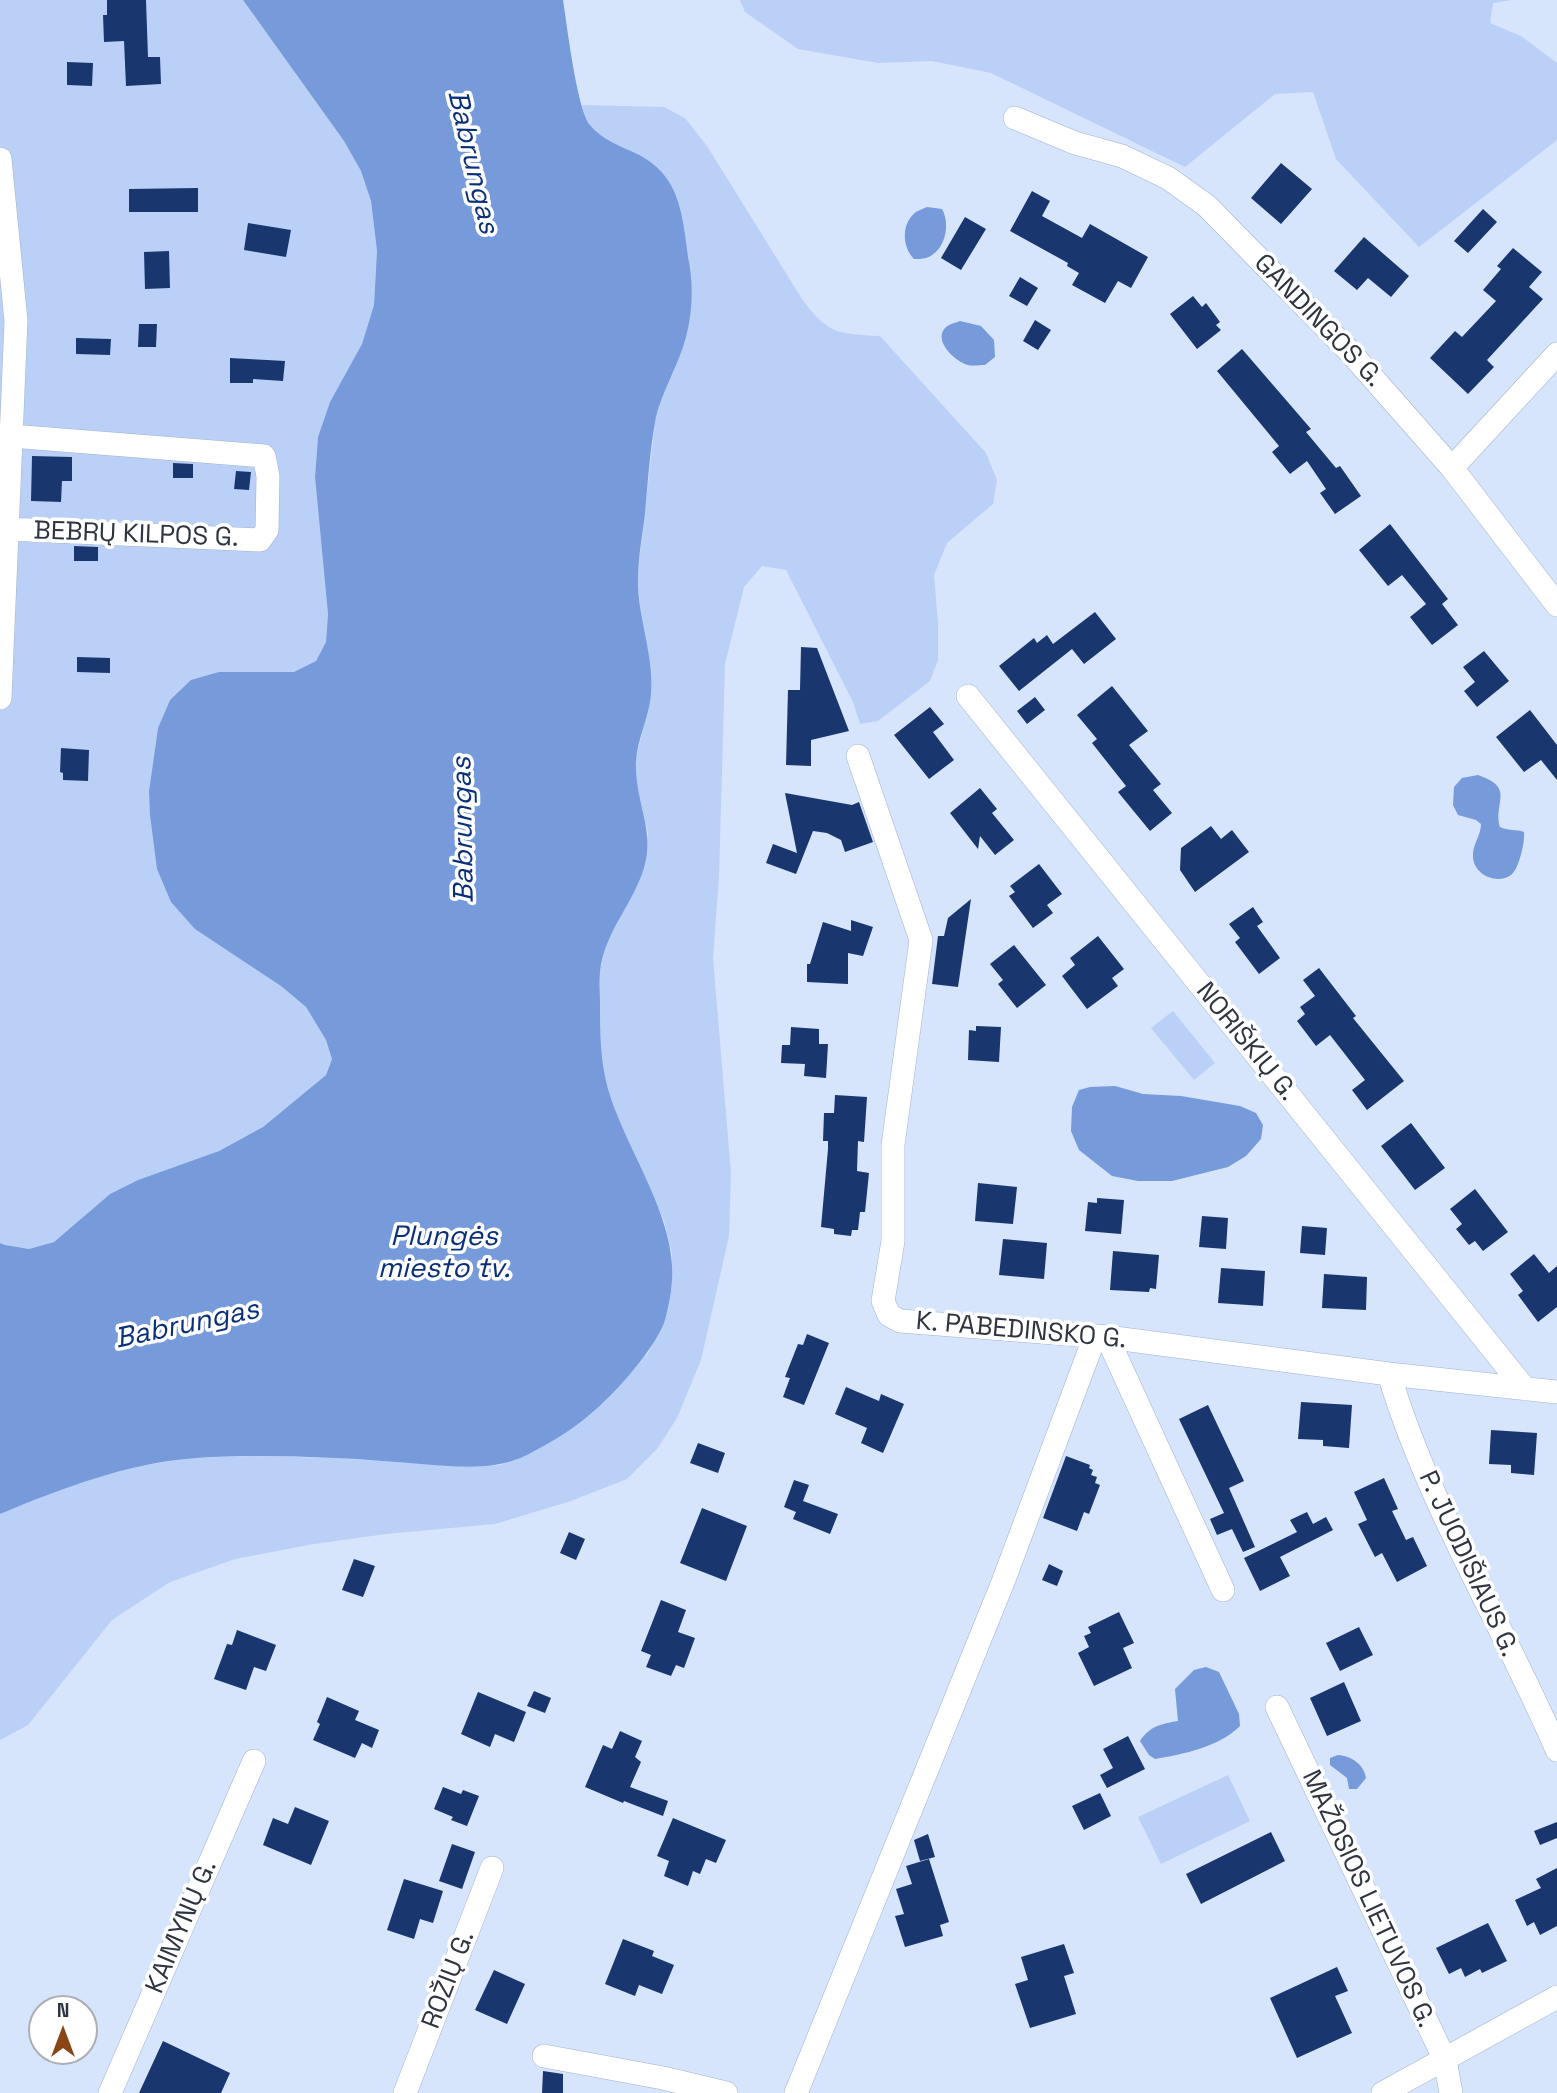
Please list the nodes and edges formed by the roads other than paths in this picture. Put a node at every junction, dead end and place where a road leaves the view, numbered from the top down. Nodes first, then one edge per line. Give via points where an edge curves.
1 (1015, 118) dead end
2 (0, 159) edge
3 (4, 234) edge
4 (1557, 354) edge
5 (11, 436) junction
6 (1452, 468) junction
7 (7, 529) junction
8 (1557, 605) edge
9 (968, 696) dead end
10 (0, 698) edge
11 (858, 756) dead end
12 (1101, 1336) junction
13 (1390, 1374) junction
14 (1525, 1389) junction
15 (1557, 1392) edge
16 (1223, 1590) dead end
17 (1277, 1707) dead end
18 (1557, 1750) edge
19 (254, 1761) dead end
20 (492, 1868) dead end
21 (1557, 1997) edge
22 (544, 2056) dead end
23 (1445, 2060) junction
24 (110, 2093) edge
25 (405, 2093) edge
26 (726, 2093) edge
27 (796, 2093) edge
28 (1383, 2093) edge
29 (1451, 2093) edge

1 - 6 street, GANDINGOS G. via 1122,156 1168,178 1207,206 1350,352
2 - 3 street
3 - 5 street via 16,321
4 - 6 street
5 - 7 street
5 - 7 street, BEBRŲ KILPOS G. via 264,456 267,530 260,540
6 - 8 street, GANDINGOS G.
7 - 10 street
9 - 14 street, NORIŠKIŲ G.
11 - 12 street, K. PABEDINSKO G. via 921,940 893,1145 893,1241 883,1301 889,1315 900,1321
12 - 13 street, K. PABEDINSKO G.
12 - 16 street
12 - 27 street
13 - 14 street, K. PABEDINSKO G.
13 - 18 street, P. JUODIŠIAUS G. via 1436,1500
14 - 15 street, K. PABEDINSKO G.
17 - 23 street, MAŽOSIOS LIETUVOS G.
19 - 24 street, KAIMYNŲ G.
20 - 25 street, ROŽIŲ G.
21 - 23 street
22 - 26 street
23 - 28 street
23 - 29 street, MAŽOSIOS LIETUVOS G.

